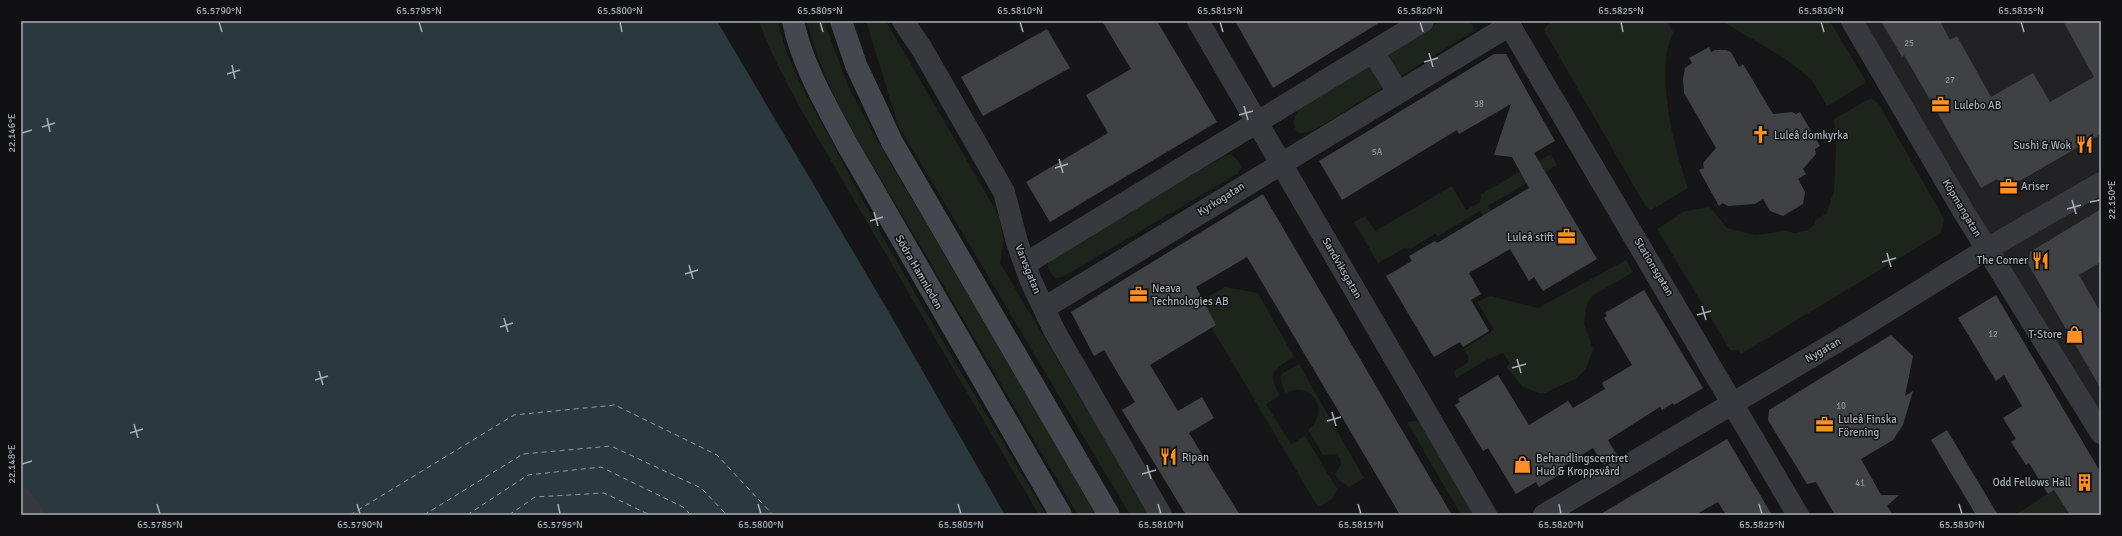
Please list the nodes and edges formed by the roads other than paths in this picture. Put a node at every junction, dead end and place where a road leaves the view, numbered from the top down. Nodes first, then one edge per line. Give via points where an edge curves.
1 (793, 21) edge
2 (841, 21) edge
3 (903, 21) edge
4 (1198, 21) edge
5 (1423, 21) edge
6 (1852, 21) edge
7 (1508, 23) edge
8 (1373, 52) junction
9 (1398, 92) junction
10 (1257, 123) junction
11 (1280, 163) junction
12 (2101, 183) edge
13 (1987, 249) junction
14 (1025, 264) junction
15 (1044, 308) junction
16 (1733, 402) junction
17 (2101, 433) edge
18 (21, 498) edge
19 (33, 515) edge
20 (1061, 515) edge
21 (1109, 515) edge
22 (1161, 515) edge
23 (1486, 515) edge
24 (1544, 515) edge
25 (1798, 515) edge

1 - 20 main road, Södra Hamnleden via 812,75 848,146
2 - 21 main road via 856,65 892,142
3 - 14 street, Varvsgatan via 922,49 1004,192
4 - 10 street, Sandviksgatan
5 - 8 street
6 - 13 street, Köpmangatan
7 - 9 street, Kyrkogatan
7 - 16 street, Stationsgatan
8 - 9 street
8 - 10 street
9 - 11 street, Kyrkogatan
10 - 11 street, Sandviksgatan
10 - 14 street
11 - 15 street, Kyrkogatan
11 - 23 street, Sandviksgatan
12 - 13 street, Nygatan
13 - 16 street, Nygatan via 1855,331
13 - 17 street, Köpmangatan
14 - 15 street, Varvsgatan
15 - 22 street, Varvsgatan via 1055,332
16 - 24 street, Nygatan
16 - 25 street, Stationsgatan
18 - 19 street

